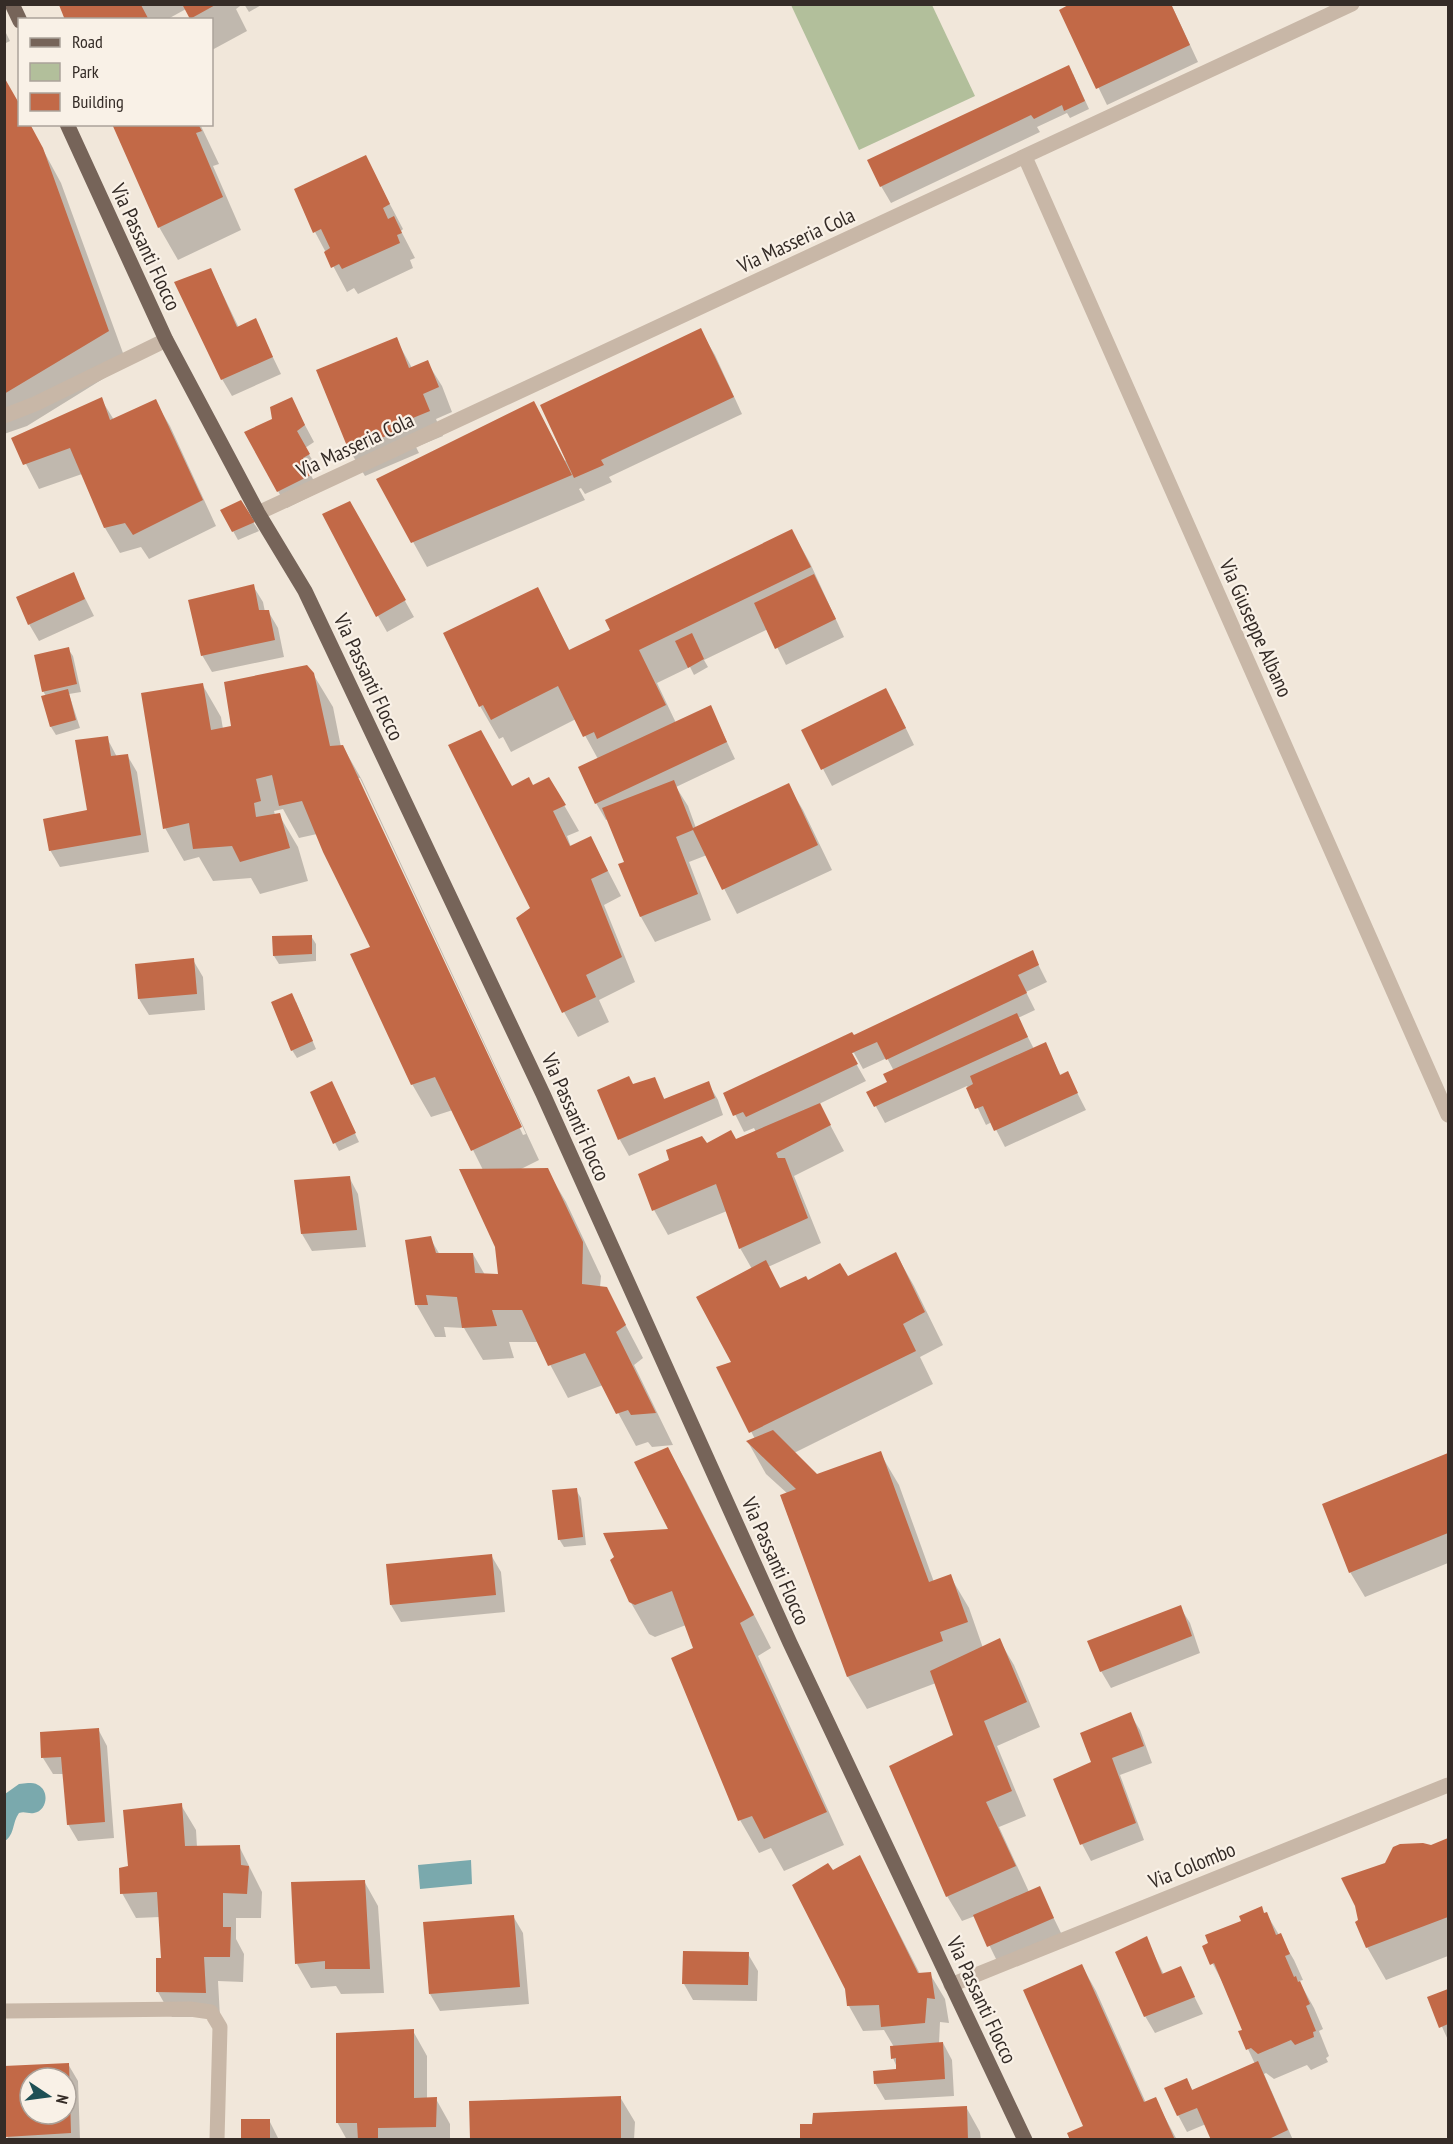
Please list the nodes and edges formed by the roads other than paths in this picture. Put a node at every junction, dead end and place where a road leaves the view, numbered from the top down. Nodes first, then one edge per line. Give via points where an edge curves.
1 (12, 4) edge
2 (1352, 4) edge
3 (19, 18) edge
4 (68, 126) edge
5 (1025, 157) junction
6 (166, 340) junction
7 (4, 416) edge
8 (258, 513) junction
9 (1449, 1115) edge
10 (1449, 1785) edge
11 (951, 1985) junction
12 (6, 2011) edge
13 (217, 2139) edge
14 (1025, 2139) edge

1 - 3 main road
2 - 5 street, Via Masseria Cola
4 - 6 main road, Via Passanti Flocco
5 - 8 street, Via Masseria Cola
5 - 9 street, Via Giuseppe Albano
6 - 7 street
6 - 8 main road, Via Passanti Flocco
8 - 11 main road, Via Passanti Flocco via 305,591 543,1094 790,1643
10 - 11 street, Via Colombo
11 - 14 main road, Via Passanti Flocco
12 - 13 street via 211,2012 220,2027

